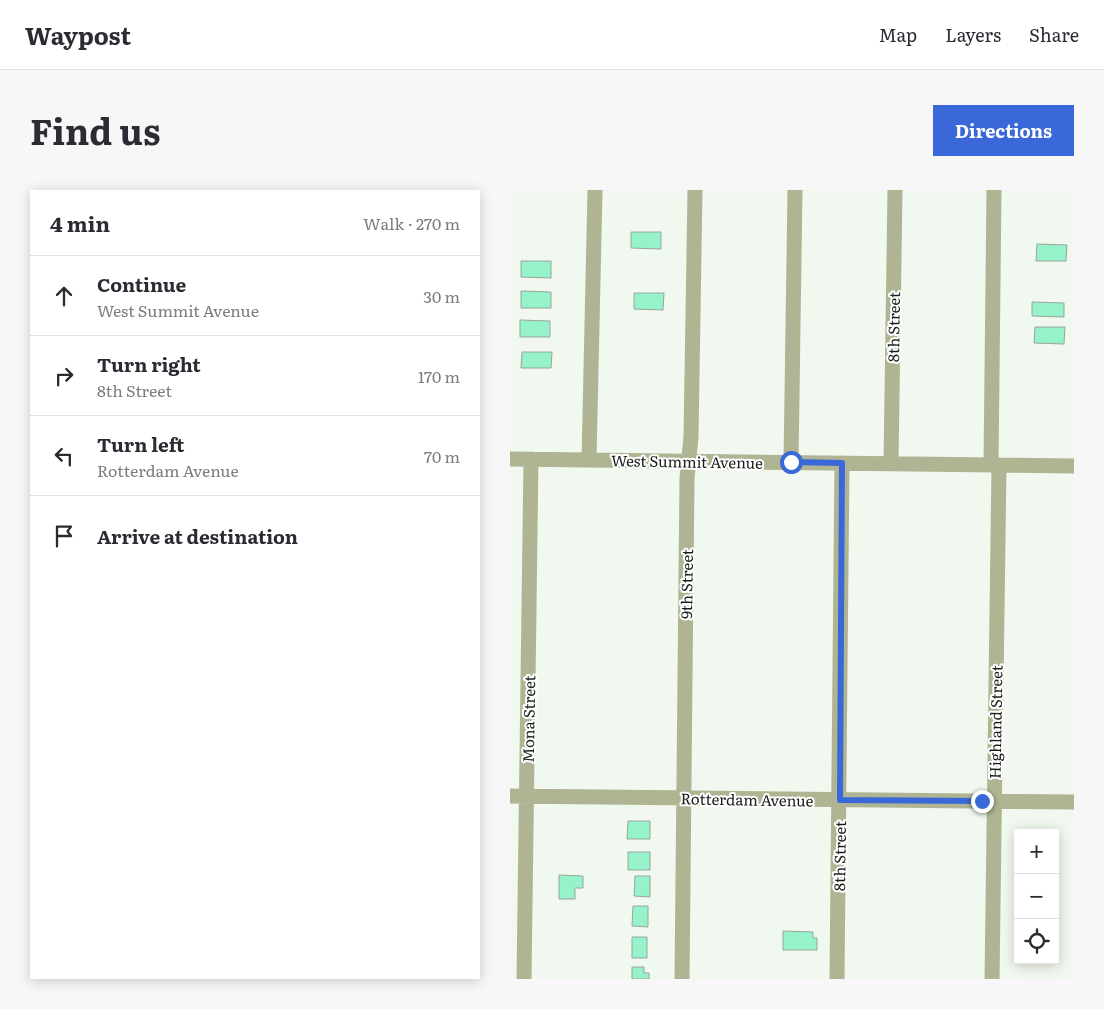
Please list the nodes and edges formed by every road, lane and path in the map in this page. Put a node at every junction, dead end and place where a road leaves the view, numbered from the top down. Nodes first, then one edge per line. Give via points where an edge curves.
1 (595, 190) edge
2 (695, 190) edge
3 (795, 190) edge
4 (895, 190) edge
5 (994, 190) edge
6 (510, 459) edge
7 (532, 459) junction
8 (589, 460) junction
9 (690, 461) junction
10 (791, 462) junction
11 (842, 463) junction
12 (891, 463) junction
13 (995, 465) junction
14 (1074, 466) edge
15 (510, 796) edge
16 (526, 797) junction
17 (683, 798) junction
18 (840, 800) junction
19 (994, 801) junction
20 (1074, 802) edge
21 (524, 979) edge
22 (682, 979) edge
23 (837, 979) edge
24 (992, 979) edge

1 - 8 street
2 - 9 street, 9th Street
3 - 10 street
4 - 12 street, 8th Street
5 - 13 street, Highland Street
6 - 7 street, West Summit Avenue
7 - 8 street, West Summit Avenue
7 - 16 street, Mona Street
8 - 9 street, West Summit Avenue
9 - 10 street, West Summit Avenue
9 - 17 street, 9th Street via 687,478
10 - 11 street, West Summit Avenue
11 - 12 street, West Summit Avenue
11 - 18 street, 8th Street
12 - 13 street, West Summit Avenue
13 - 14 street, West Summit Avenue
13 - 19 street, Highland Street
15 - 16 street, Rotterdam Avenue
16 - 17 street, Rotterdam Avenue
16 - 21 street, Mona Street
17 - 18 street, Rotterdam Avenue
17 - 22 street, 9th Street
18 - 19 street, Rotterdam Avenue
18 - 23 street, 8th Street
19 - 20 street, Rotterdam Avenue
19 - 24 street, Highland Street

